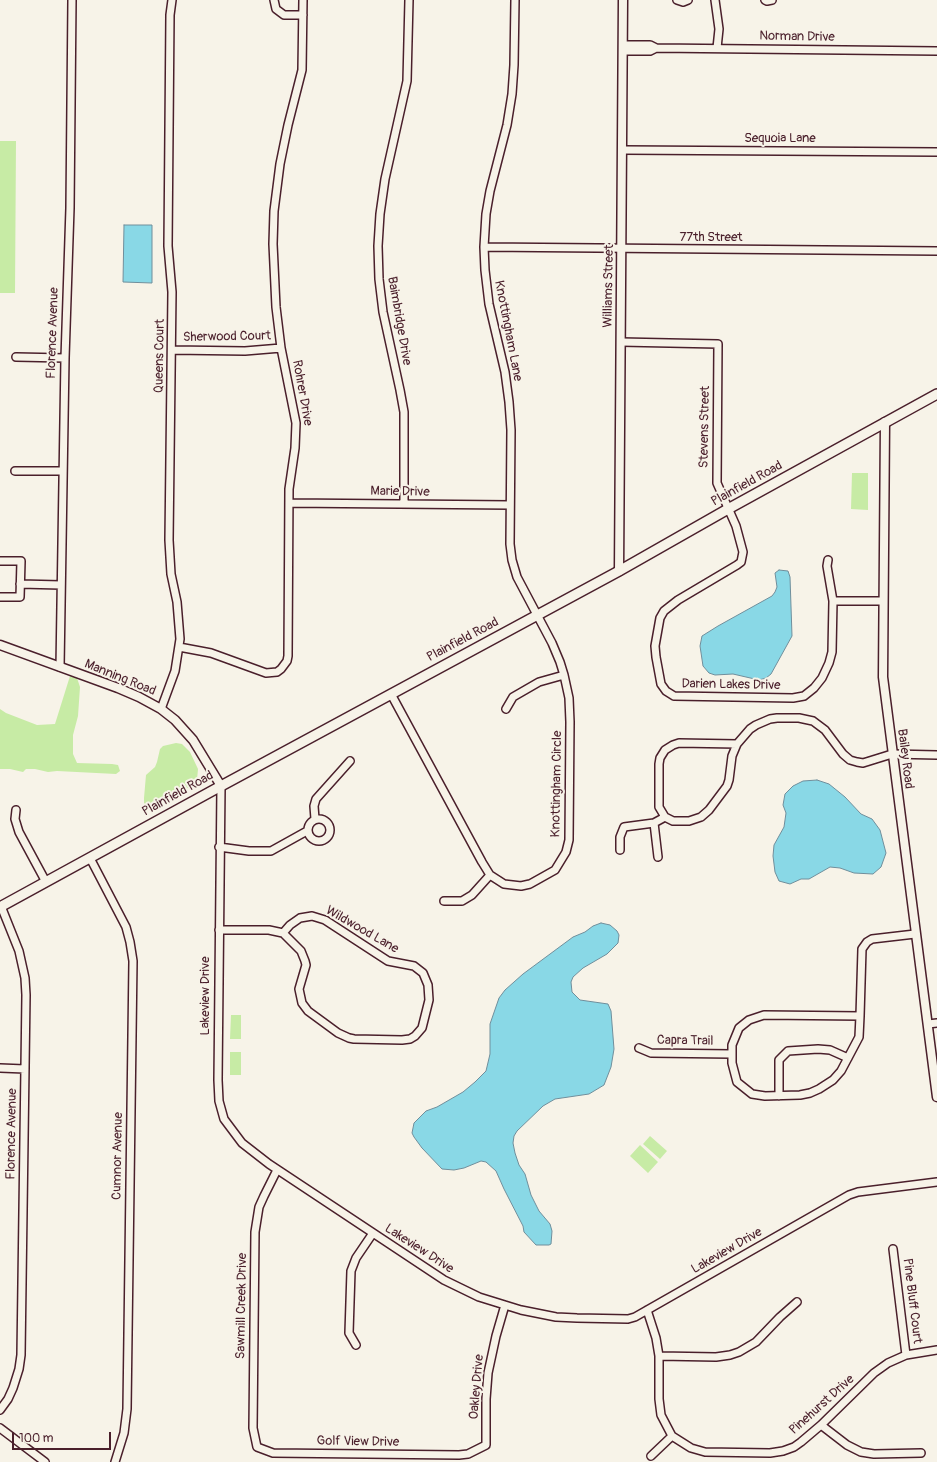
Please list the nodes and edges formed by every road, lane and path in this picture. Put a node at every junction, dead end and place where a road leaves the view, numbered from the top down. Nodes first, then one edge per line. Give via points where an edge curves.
1 (72, 0) edge
2 (172, 0) edge
3 (274, 0) edge
4 (303, 0) edge
5 (409, 0) edge
6 (515, 0) edge
7 (623, 0) edge
8 (676, 0) edge
9 (688, 0) edge
10 (715, 0) edge
11 (765, 0) edge
12 (772, 0) edge
13 (303, 15) junction
14 (624, 48) junction
15 (717, 48) junction
16 (937, 51) edge
17 (622, 150) junction
18 (937, 152) edge
19 (484, 247) junction
20 (622, 249) junction
21 (937, 251) edge
22 (621, 342) junction
23 (281, 348) junction
24 (172, 350) junction
25 (16, 357) dead end
26 (64, 358) junction
27 (937, 394) edge
28 (885, 422) junction
29 (63, 470) junction
30 (15, 471) dead end
31 (289, 503) junction
32 (404, 504) junction
33 (510, 505) junction
34 (728, 509) junction
35 (828, 560) dead end
36 (0, 561) edge
37 (619, 571) junction
38 (20, 584) junction
39 (62, 585) junction
40 (0, 596) edge
41 (833, 601) junction
42 (883, 601) junction
43 (537, 615) junction
44 (0, 645) edge
45 (179, 648) junction
46 (60, 667) junction
47 (564, 675) junction
48 (391, 694) junction
49 (161, 709) junction
50 (506, 709) dead end
51 (737, 744) junction
52 (892, 754) junction
53 (937, 755) edge
54 (350, 761) dead end
55 (221, 786) junction
56 (16, 810) dead end
57 (665, 817) junction
58 (315, 819) junction
59 (654, 823) junction
60 (307, 831) junction
61 (219, 847) junction
62 (620, 850) dead end
63 (658, 857) dead end
64 (90, 858) junction
65 (490, 875) junction
66 (46, 882) junction
67 (444, 901) dead end
68 (0, 907) edge
69 (219, 930) junction
70 (284, 933) junction
71 (915, 934) junction
72 (860, 1016) junction
73 (937, 1023) edge
74 (928, 1024) junction
75 (639, 1048) dead end
76 (732, 1054) junction
77 (848, 1058) junction
78 (935, 1059) edge
79 (0, 1068) edge
80 (25, 1069) junction
81 (779, 1096) junction
82 (937, 1097) edge
83 (277, 1170) junction
84 (937, 1182) edge
85 (373, 1233) junction
86 (893, 1250) dead end
87 (797, 1302) dead end
88 (505, 1305) junction
89 (647, 1310) junction
90 (356, 1346) dead end
91 (937, 1350) edge
92 (906, 1355) junction
93 (659, 1356) junction
94 (0, 1410) edge
95 (821, 1425) junction
96 (0, 1428) edge
97 (672, 1436) junction
98 (257, 1447) joint
99 (921, 1453) dead end
100 (459, 1455) joint
101 (651, 1456) dead end
102 (44, 1462) edge
103 (115, 1462) edge

1 - 26 street, Florence Avenue via 70,208
2 - 24 street, Queens Court via 168,246 172,292
3 - 13 street via 276,9 284,15
4 - 13 street, Rohrer Drive
5 - 32 street, Baimbridge Drive via 407,81 384,179 378,246 383,312 404,412
6 - 19 street, Knottingham Lane via 512,94 490,191
7 - 14 street, Williams Street
8 - 9 street
10 - 15 street via 719,29
11 - 12 street
13 - 23 street, Rohrer Drive via 302,70 282,149 274,211 274,280
14 - 15 street, Norman Drive via 650,45 656,48
14 - 17 street, Williams Street
15 - 16 street, Norman Drive
17 - 18 street, Sequoia Lane
17 - 20 street, Williams Street
19 - 20 street, 77th Street
19 - 33 street, Knottingham Lane via 489,304 509,402
20 - 21 street, 77th Street
20 - 22 street, Williams Street
22 - 34 street, Stevens Street via 718,344 716,474
22 - 37 street, Williams Street
23 - 24 street, Sherwood Court via 245,351
23 - 31 street, Rohrer Drive via 296,423
24 - 45 street, Queens Court via 169,540 171,574 177,602
25 - 26 street
26 - 29 street, Florence Avenue
27 - 28 main road, Plainfield Road
28 - 34 main road, Plainfield Road
28 - 42 street, Bailey Road
29 - 30 street
29 - 39 street, Florence Avenue
31 - 32 street, Marie Drive
31 - 45 street, Rohrer Drive via 288,656 284,666 277,672 266,673 211,653
32 - 33 street, Marie Drive
33 - 43 street, Knottingham Lane via 512,560 522,587
34 - 37 main road, Plainfield Road
34 - 41 street, Darien Lakes Drive via 735,521 743,547 741,562 664,611 660,618 655,646 661,684 666,691 674,696 695,697 804,696 822,678 829,663 832,652
35 - 41 street, Darien Lakes Drive via 826,566
36 - 38 street via 20,561
37 - 43 main road, Plainfield Road
38 - 39 street
38 - 40 street via 20,597
39 - 46 street, Florence Avenue
41 - 42 street
42 - 52 street, Bailey Road via 883,677
43 - 47 street, Knottingham Circle via 552,643
43 - 48 main road, Plainfield Road
44 - 46 street, Manning Road
45 - 49 street, Queens Court via 172,682
46 - 49 street, Manning Road via 118,688
47 - 50 street via 539,682 513,697
47 - 65 street, Knottingham Circle via 569,698 570,722 569,840 566,852 555,870 526,886 509,886
48 - 55 main road, Plainfield Road
48 - 65 street, Knottingham Circle
49 - 55 street, Manning Road via 193,740
51 - 52 street via 750,730 763,722 777,718 800,718 819,725 850,760 863,762
51 - 57 street via 732,756 727,786 708,810 701,817 689,822 673,821
51 - 57 street via 679,743 665,750 659,764 659,807
52 - 53 street
52 - 71 street, Bailey Road
54 - 58 street via 316,799
55 - 61 street, Lakeview Drive
55 - 64 main road, Plainfield Road
56 - 66 street via 15,819 19,832
57 - 59 street
58 - 60 street via 309,823
58 - 60 street via 323,819 328,823 328,837 322,841 314,840
59 - 62 street via 624,827 620,837
59 - 63 street
60 - 61 street via 271,851
61 - 69 street, Lakeview Drive
64 - 66 main road, Plainfield Road
64 - 103 street, Cumnor Avenue via 126,927 132,961 127,1409 124,1432
65 - 67 street via 472,895 462,901
66 - 68 main road, Plainfield Road
68 - 80 street, Florence Avenue via 19,951 25,978
69 - 70 street via 269,930
69 - 83 street, Lakeview Drive via 218,1080 222,1113 228,1126 242,1143
70 - 70 street, Wildwood Lane via 300,918 318,917 388,961 419,969 429,991 422,1028 415,1036 402,1040 354,1039 338,1033 308,1011 302,1003 299,989 305,961 301,951
71 - 72 street via 872,940 862,949
71 - 74 street, Bailey Road
72 - 76 street via 759,1016 739,1028
72 - 77 street via 859,1037
73 - 74 street
74 - 78 street, Bailey Road
75 - 76 street, Capra Trail via 650,1053
76 - 81 street via 735,1076 741,1086 756,1095
77 - 81 street via 833,1080 819,1089 800,1095
77 - 81 street via 830,1050 788,1051 779,1060
78 - 82 street, Bailey Road
79 - 80 street
80 - 94 street, Florence Avenue via 21,1355 16,1382
83 - 85 street, Lakeview Drive
83 - 98 street, Sawmill Creek Drive via 259,1208 255,1232 253,1428
84 - 89 street, Lakeview Drive via 858,1192
85 - 88 street, Lakeview Drive via 444,1280 479,1297
85 - 90 street via 351,1270 349,1333
86 - 92 street, Pine Bluff Court
87 - 93 street via 756,1342 739,1352 716,1357
88 - 89 street, Lakeview Drive via 533,1313 577,1318 628,1319
88 - 100 street, Oakley Drive via 488,1373 486,1445 468,1454
89 - 93 street, Pinehurst Drive
91 - 92 street, Pinehurst Drive
92 - 95 street, Pinehurst Drive via 874,1373
93 - 97 street, Pinehurst Drive via 660,1409
95 - 97 street, Pinehurst Drive via 794,1447 770,1453 705,1452 691,1448
95 - 99 street via 847,1445 861,1452
96 - 102 street
97 - 101 street
98 - 100 street, Golf View Drive via 273,1452

